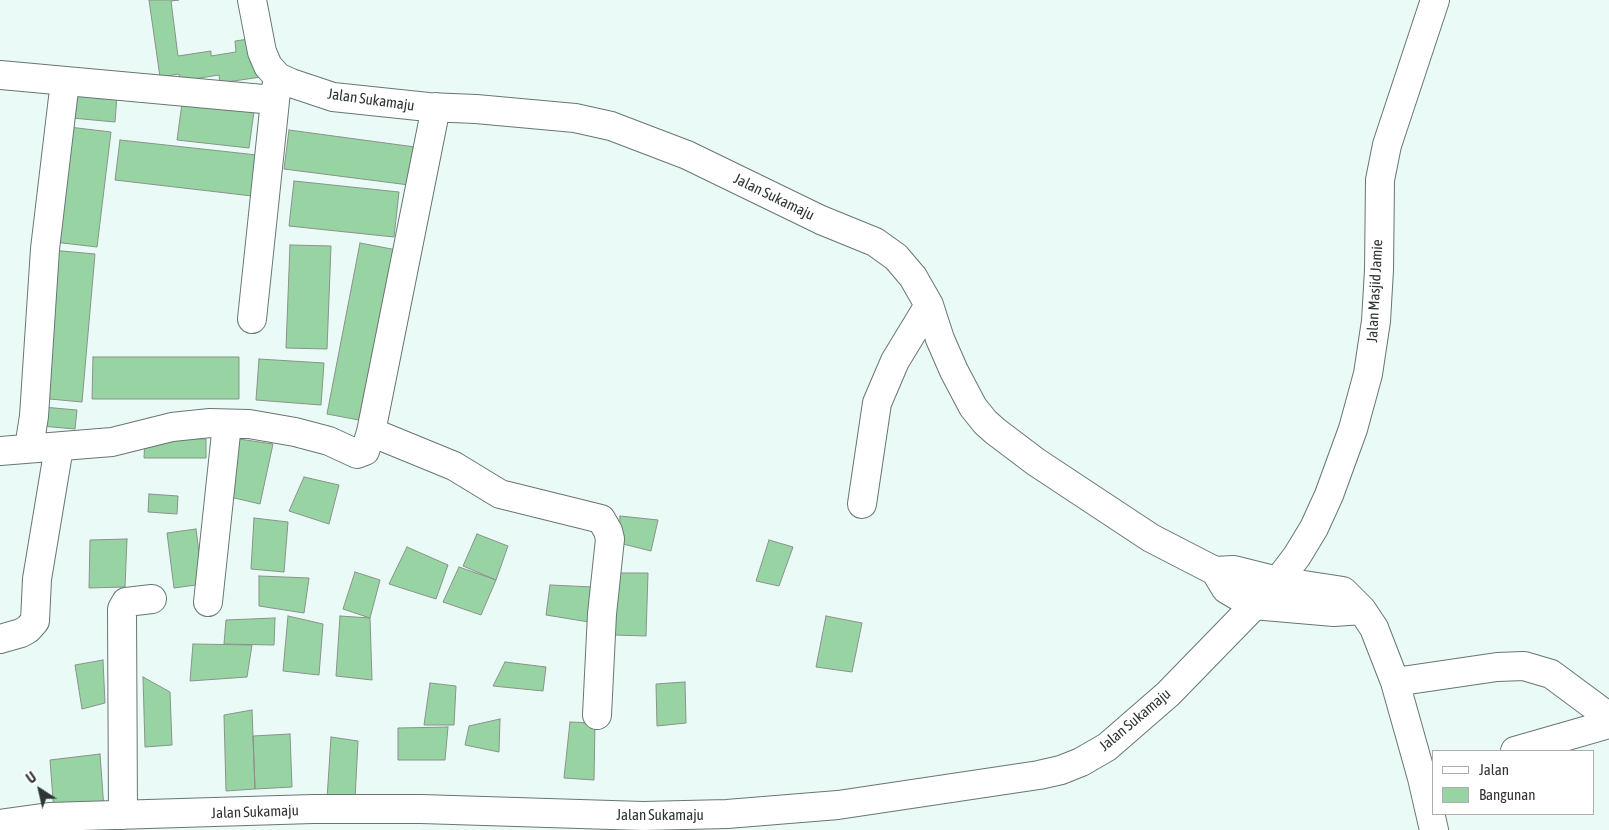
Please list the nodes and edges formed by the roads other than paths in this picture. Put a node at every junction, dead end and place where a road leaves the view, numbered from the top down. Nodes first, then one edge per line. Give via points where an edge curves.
1 (252, 0) edge
2 (1435, 0) edge
3 (0, 75) edge
4 (65, 81) junction
5 (276, 88) junction
6 (436, 108) junction
7 (929, 305) junction
8 (252, 319) dead end
9 (227, 424) junction
10 (371, 432) junction
11 (60, 447) junction
12 (30, 448) junction
13 (0, 451) edge
14 (862, 504) dead end
15 (1265, 593) junction
16 (152, 599) dead end
17 (208, 602) dead end
18 (0, 639) edge
19 (1395, 682) junction
20 (597, 715) dead end
21 (1609, 717) edge
22 (1609, 724) edge
23 (1518, 750) edge
24 (1427, 777) edge
25 (123, 815) junction
26 (1432, 815) edge
27 (1432, 815) edge
28 (231, 821) edge
29 (0, 824) edge
30 (1434, 830) edge

1 - 5 street via 262,52
2 - 15 street, Jalan Masjid Jamie via 1387,145 1380,180 1376,321 1368,374 1329,495 1314,528 1297,556
3 - 4 street
4 - 5 street
4 - 12 street via 45,249
5 - 6 street, Jalan Sukamaju via 291,83 333,97
5 - 8 street
6 - 7 street, Jalan Sukamaju via 575,118 611,126 687,155 821,220 875,242 896,257 913,277
6 - 10 street
7 - 14 street via 895,361 877,403
7 - 15 street, Jalan Sukamaju via 954,371 985,422 1036,462 1151,538 1215,571 1234,570
9 - 10 street via 249,424 311,435 357,454 365,451
9 - 11 street via 172,427 112,442
9 - 17 street
10 - 20 street via 454,466 500,494 601,518 610,539
11 - 12 street
11 - 18 street via 36,579 35,622 20,634
12 - 13 street
15 - 19 street via 1343,591 1374,628
15 - 28 street, Jalan Sukamaju via 1168,694 1107,747 1081,762 1039,775 838,805 728,814 643,816 313,810
16 - 25 street via 126,602 122,609
19 - 21 street via 1497,666 1524,666 1551,674
19 - 24 street
22 - 23 street
24 - 26 street
25 - 28 street, Jalan Sukamaju
25 - 29 street, Jalan Sukamaju via 49,817
27 - 30 street

